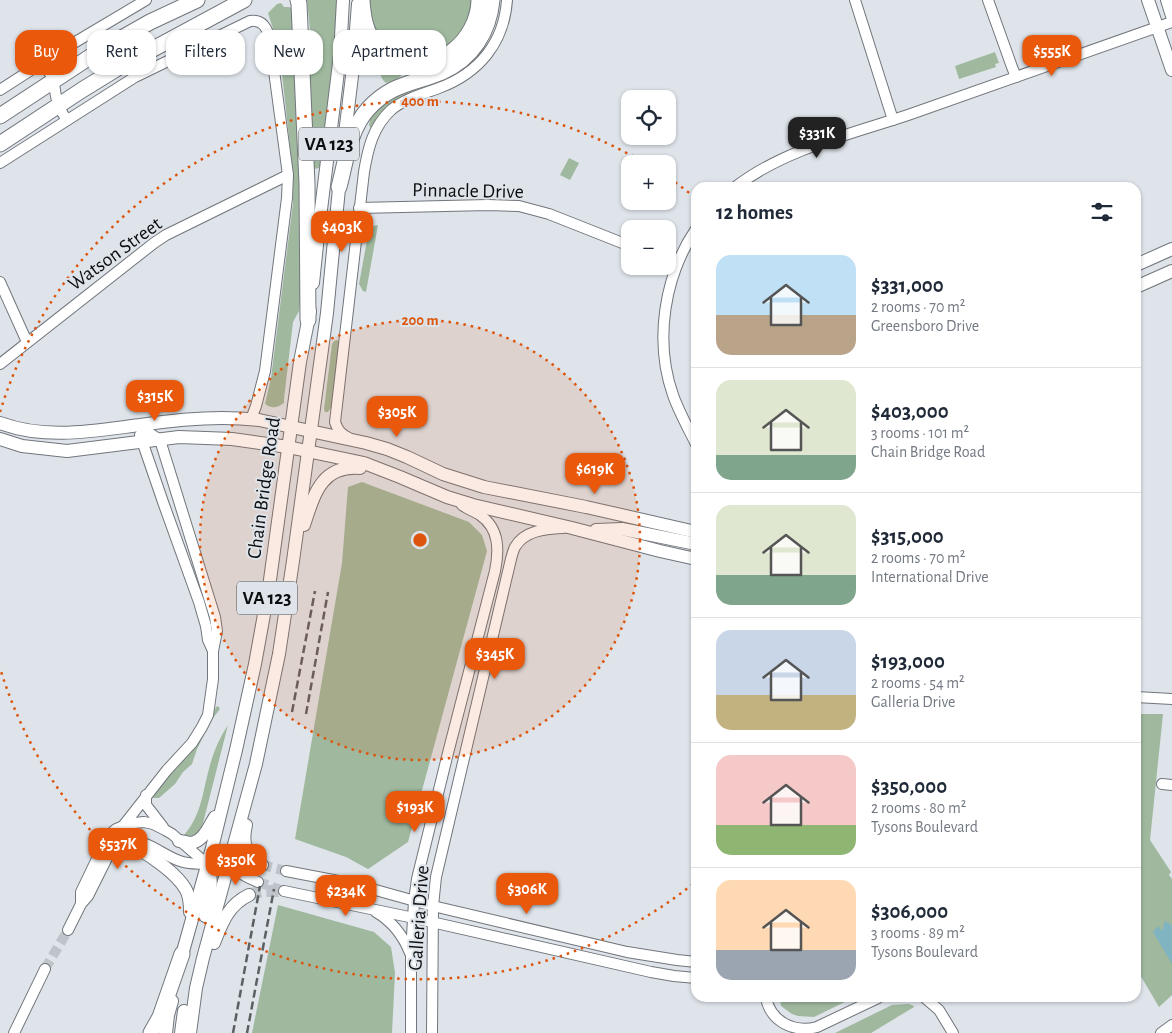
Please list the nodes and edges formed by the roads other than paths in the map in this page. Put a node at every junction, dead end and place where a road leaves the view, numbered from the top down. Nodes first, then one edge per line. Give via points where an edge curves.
1 (146, 0) edge
2 (197, 0) edge
3 (244, 0) edge
4 (298, 0) edge
5 (343, 0) edge
6 (358, 0) edge
7 (362, 0) edge
8 (479, 0) edge
9 (492, 0) edge
10 (507, 0) edge
11 (854, 0) edge
12 (988, 0) edge
13 (1148, 0) edge
14 (1167, 0) edge
15 (184, 4) edge
16 (1172, 16) edge
17 (1172, 22) edge
18 (1157, 27) junction
19 (189, 30) edge
20 (77, 42) edge
21 (166, 43) edge
22 (166, 45) edge
23 (156, 64) edge
24 (156, 68) edge
25 (1172, 70) edge
26 (23, 75) edge
27 (43, 75) edge
28 (51, 75) edge
29 (140, 75) edge
30 (1016, 76) junction
31 (54, 80) junction
32 (0, 90) edge
33 (40, 90) junction
34 (82, 90) junction
35 (58, 106) junction
36 (78, 113) junction
37 (0, 116) edge
38 (67, 120) junction
39 (893, 120) junction
40 (0, 144) edge
41 (2, 158) edge
42 (288, 175) junction
43 (742, 182) edge
44 (339, 187) junction
45 (359, 208) junction
46 (691, 238) edge
47 (621, 242) edge
48 (1172, 249) edge
49 (676, 258) edge
50 (1141, 263) edge
51 (1172, 271) edge
52 (670, 275) edge
53 (0, 282) edge
54 (1141, 285) edge
55 (308, 320) junction
56 (27, 342) junction
57 (0, 364) edge
58 (251, 419) junction
59 (0, 423) edge
60 (137, 425) junction
61 (292, 426) junction
62 (311, 431) junction
63 (691, 435) edge
64 (0, 439) edge
65 (349, 439) junction
66 (160, 440) junction
67 (142, 442) junction
68 (288, 448) junction
69 (308, 452) junction
70 (380, 469) junction
71 (447, 497) junction
72 (691, 529) edge
73 (578, 530) junction
74 (691, 543) edge
75 (691, 557) edge
76 (293, 561) junction
77 (213, 651) junction
78 (1141, 697) edge
79 (1172, 699) edge
80 (256, 764) junction
81 (146, 795) junction
82 (222, 806) junction
83 (123, 826) junction
84 (165, 830) junction
85 (179, 841) junction
86 (126, 843) junction
87 (212, 848) junction
88 (224, 862) junction
89 (262, 866) joint
90 (209, 870) junction
91 (286, 870) tunnel mouth
92 (96, 880) junction
93 (258, 882) tunnel mouth
94 (284, 891) dead end
95 (249, 895) tunnel mouth
96 (414, 901) junction
97 (81, 904) junction
98 (433, 906) junction
99 (369, 908) junction
100 (414, 918) junction
101 (434, 923) junction
102 (68, 930) tunnel mouth
103 (187, 935) junction
104 (182, 954) junction
105 (411, 954) junction
106 (691, 961) edge
107 (45, 969) tunnel mouth
108 (691, 978) edge
109 (196, 988) junction
110 (767, 1002) edge
111 (870, 1002) edge
112 (931, 1002) edge
113 (1172, 1025) edge
114 (14, 1033) edge
115 (151, 1033) edge
116 (166, 1033) edge
117 (181, 1033) edge
118 (190, 1033) edge
119 (411, 1033) edge
120 (432, 1033) edge
121 (953, 1033) edge
122 (1161, 1033) edge

1 - 20 street
2 - 15 highway
3 - 19 highway
4 - 55 highway via 307,184
5 - 55 main road, Chain Bridge Road / VA 123 via 340,55
6 - 44 main road, Chain Bridge Road / VA 123
7 - 8 highway via 366,25 374,43 391,57 422,63 442,58 460,44 473,26
9 - 44 highway via 484,33 461,61 389,91 367,110 357,124
10 - 45 street via 498,37 490,52 474,68 445,85 401,103 378,126 368,149
11 - 39 street
12 - 30 street
13 - 18 main road
14 - 16 main road
15 - 31 highway via 107,46
17 - 18 street
18 - 25 main road
18 - 30 street
21 - 34 highway
22 - 23 street
24 - 42 street via 250,21 265,25 270,41
26 - 32 street
27 - 33 street
28 - 31 street
29 - 36 street
30 - 39 street
31 - 33 highway
31 - 35 street
33 - 37 highway
34 - 35 highway
34 - 36 street via 76,98
35 - 38 street
35 - 40 highway
36 - 38 street
38 - 41 street
39 - 43 street via 777,161
42 - 56 street, Watson Street via 166,235
42 - 58 street via 265,371
44 - 62 main road, Chain Bridge Road / VA 123
45 - 47 street, Pinnacle Drive via 519,206 549,214
45 - 65 street via 336,422 340,433
46 - 49 street
48 - 50 main road
51 - 54 main road
52 - 63 street via 664,348 673,395
53 - 56 street
55 - 61 main road, Chain Bridge Road / VA 123
56 - 57 street, Watson Street
58 - 60 main road via 194,418
58 - 61 main road
59 - 60 main road via 54,433
60 - 66 street
60 - 67 street
61 - 62 main road
61 - 68 main road, Chain Bridge Road / VA 123
62 - 65 main road
62 - 69 main road, Chain Bridge Road / VA 123
64 - 67 main road via 22,446 67,451
65 - 72 main road via 387,449 443,474 484,487
66 - 67 main road
66 - 68 main road via 218,438
66 - 77 street via 215,617 217,631
67 - 77 street via 199,602
68 - 69 main road
68 - 82 main road, Chain Bridge Road / VA 123 via 255,664
69 - 70 main road
69 - 76 main road, Chain Bridge Road / VA 123
70 - 71 main road
70 - 76 main road via 342,469 321,483
71 - 73 main road
71 - 96 street, Galleria Drive via 486,521 494,533 498,550
73 - 74 main road via 622,529
73 - 75 main road
73 - 98 street, Galleria Drive via 537,531 515,547 436,877
76 - 80 main road, Chain Bridge Road / VA 123 via 279,654
77 - 81 street via 208,715 192,743
78 - 79 street
80 - 88 main road, Chain Bridge Road / VA 123 via 234,844
80 - 89 main road via 244,840 246,850
81 - 83 street
81 - 84 street via 146,805
82 - 85 main road via 206,834 191,843
82 - 87 main road, Chain Bridge Road / VA 123
83 - 84 street via 144,822
83 - 92 street
83 - 97 street via 108,836 81,892
84 - 85 street
85 - 90 street
86 - 90 street via 141,842
86 - 92 street via 114,853
86 - 103 main road via 159,863 178,879 186,891 190,901
87 - 88 street
87 - 90 main road, Chain Bridge Road / VA 123
88 - 89 street
88 - 90 main road via 216,872
88 - 93 street
88 - 109 main road, Chain Bridge Road / VA 123
90 - 103 main road, Chain Bridge Road / VA 123
90 - 117 main road via 209,903 191,972
91 - 96 street
92 - 97 street
94 - 99 street
95 - 109 main road via 234,904 223,919
96 - 98 street
96 - 100 street, Galleria Drive
97 - 102 street
98 - 101 street, Galleria Drive
98 - 106 street via 628,952
99 - 100 street
99 - 105 street via 396,927
100 - 101 street
100 - 105 street, Galleria Drive
101 - 108 street via 651,972
101 - 120 street, Galleria Drive
103 - 104 main road, Chain Bridge Road / VA 123
104 - 115 highway via 160,1018
104 - 116 main road, Chain Bridge Road / VA 123
105 - 119 street, Galleria Drive
107 - 114 street
109 - 118 main road, Chain Bridge Road / VA 123
110 - 111 street via 784,1024 809,1029
112 - 121 street via 942,1013
113 - 122 street

